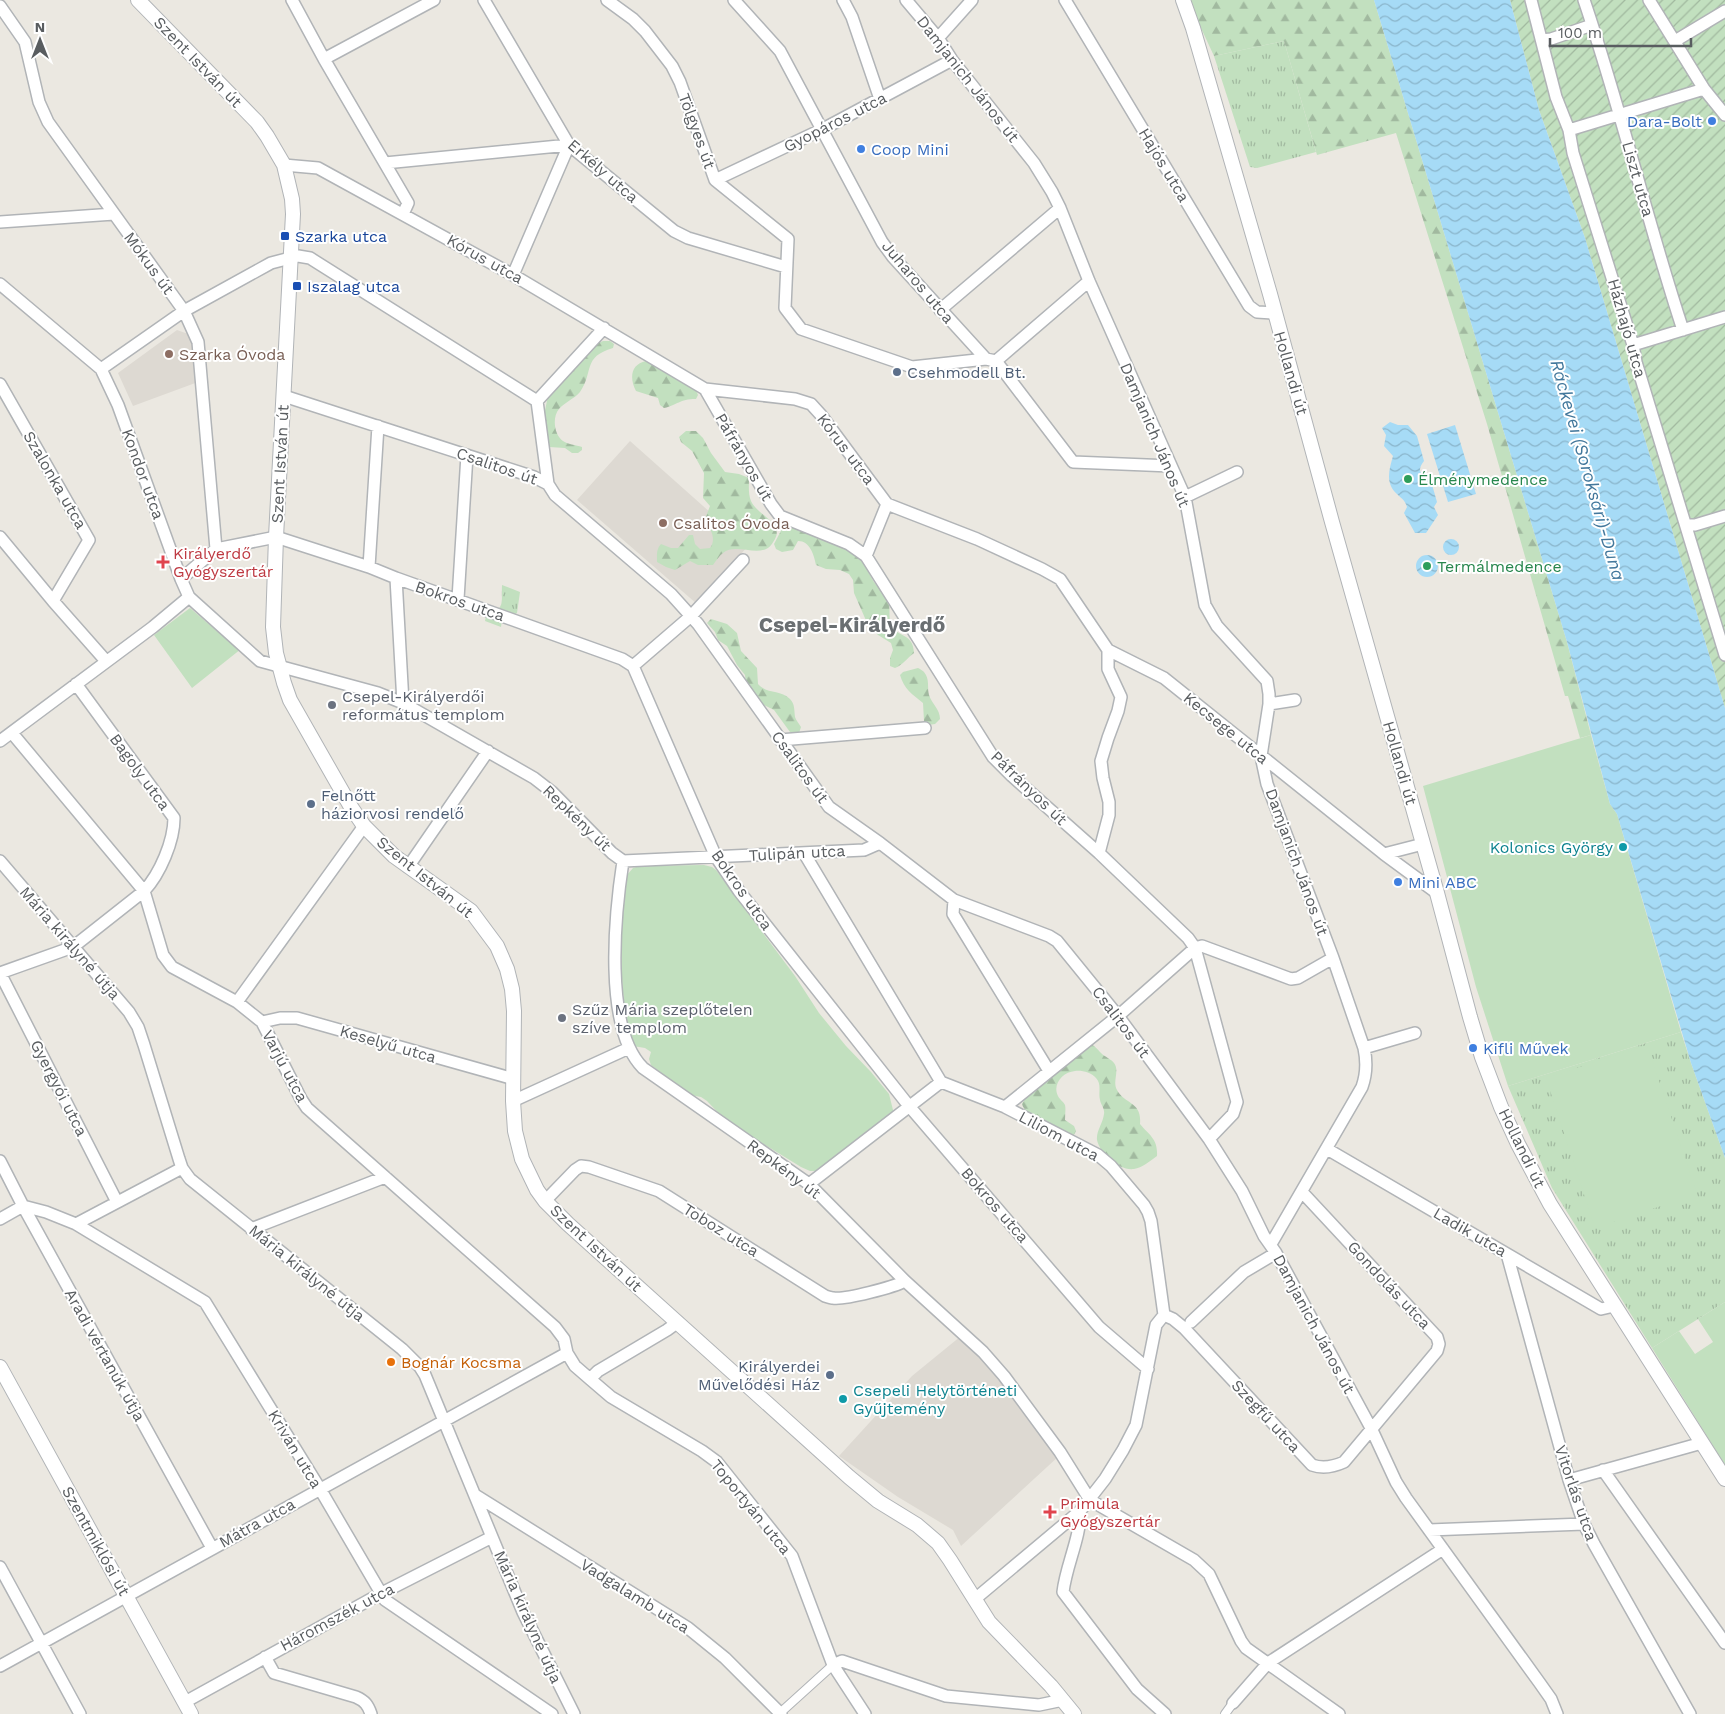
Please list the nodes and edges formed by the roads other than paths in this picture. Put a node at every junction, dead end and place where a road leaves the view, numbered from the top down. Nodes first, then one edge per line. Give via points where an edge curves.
1 (138, 0) edge
2 (292, 0) edge
3 (434, 0) edge
4 (484, 0) edge
5 (607, 0) edge
6 (734, 0) edge
7 (843, 0) edge
8 (906, 0) edge
9 (972, 0) edge
10 (1065, 0) edge
11 (1183, 0) edge
12 (1531, 0) edge
13 (1584, 0) edge
14 (1649, 0) edge
15 (0, 6) edge
16 (1725, 11) edge
17 (1592, 25) junction
18 (938, 38) junction
19 (1542, 40) junction
20 (1675, 41) junction
21 (324, 59) junction
22 (952, 60) junction
23 (1704, 89) junction
24 (880, 99) junction
25 (1620, 114) junction
26 (1725, 116) edge
27 (823, 129) junction
28 (1569, 130) junction
29 (569, 145) junction
30 (385, 163) junction
31 (284, 166) junction
32 (715, 180) junction
33 (1060, 208) junction
34 (114, 214) junction
35 (404, 214) junction
36 (0, 222) edge
37 (291, 257) junction
38 (786, 267) junction
39 (513, 275) junction
40 (1088, 281) junction
41 (3, 290) edge
42 (940, 310) junction
43 (184, 311) junction
44 (1274, 313) junction
45 (1725, 317) edge
46 (604, 328) junction
47 (1684, 330) junction
48 (1633, 345) junction
49 (991, 360) junction
50 (101, 369) junction
51 (0, 384) edge
52 (705, 389) junction
53 (284, 396) junction
54 (537, 401) junction
55 (378, 426) junction
56 (467, 455) junction
57 (1171, 466) junction
58 (1237, 472) dead end
59 (548, 484) junction
60 (1185, 497) junction
61 (887, 504) junction
62 (1725, 516) edge
63 (1686, 525) junction
64 (0, 537) edge
65 (276, 537) junction
66 (216, 548) junction
67 (4, 549) edge
68 (866, 556) junction
69 (744, 560) dead end
70 (369, 567) junction
71 (396, 578) junction
72 (181, 579) junction
73 (189, 597) junction
74 (458, 600) junction
75 (53, 601) junction
76 (691, 616) junction
77 (1108, 650) junction
78 (1725, 655) edge
79 (106, 661) junction
80 (279, 665) junction
81 (633, 666) junction
82 (76, 684) junction
83 (1295, 700) dead end
84 (403, 703) junction
85 (1268, 704) junction
86 (925, 728) dead end
87 (12, 732) junction
88 (780, 740) junction
89 (0, 741) edge
90 (488, 751) junction
91 (1261, 756) junction
92 (364, 826) junction
93 (880, 843) junction
94 (1422, 844) junction
95 (1098, 852) junction
96 (804, 854) junction
97 (1384, 854) junction
98 (716, 857) junction
99 (0, 861) edge
100 (623, 861) junction
101 (408, 867) junction
102 (144, 891) junction
103 (1437, 894) junction
104 (954, 900) junction
105 (73, 947) junction
106 (1195, 948) junction
107 (1333, 958) junction
108 (0, 973) edge
109 (237, 1002) junction
110 (1118, 1016) junction
111 (262, 1022) junction
112 (1415, 1033) dead end
113 (629, 1048) junction
114 (1364, 1048) junction
115 (1049, 1071) junction
116 (514, 1079) junction
117 (941, 1082) junction
118 (513, 1101) junction
119 (909, 1106) junction
120 (1005, 1107) junction
121 (1209, 1139) junction
122 (1327, 1149) junction
123 (0, 1161) edge
124 (182, 1168) junction
125 (386, 1177) junction
126 (809, 1184) junction
127 (1302, 1192) junction
128 (545, 1201) junction
129 (117, 1202) junction
130 (23, 1206) junction
131 (0, 1219) edge
132 (76, 1224) junction
133 (252, 1229) junction
134 (1274, 1249) junction
135 (1507, 1254) junction
136 (905, 1281) junction
137 (1614, 1306) junction
138 (1164, 1315) junction
139 (678, 1322) junction
140 (1191, 1322) dead end
141 (567, 1353) junction
142 (0, 1367) edge
143 (1148, 1369) junction
144 (590, 1379) junction
145 (444, 1421) junction
146 (1371, 1428) junction
147 (1702, 1443) junction
148 (1603, 1470) junction
149 (1725, 1478) edge
150 (1569, 1480) junction
151 (320, 1489) junction
152 (476, 1495) junction
153 (1090, 1500) junction
154 (1080, 1511) junction
155 (1584, 1524) junction
156 (1429, 1530) junction
157 (492, 1537) junction
158 (212, 1548) junction
159 (1443, 1549) junction
160 (0, 1567) edge
161 (380, 1594) junction
162 (126, 1595) junction
163 (975, 1599) junction
164 (42, 1643) junction
165 (1725, 1644) edge
166 (265, 1657) junction
167 (1268, 1663) junction
168 (833, 1665) junction
169 (0, 1666) edge
170 (1063, 1700) junction
171 (1234, 1703) joint
172 (188, 1708) edge
173 (774, 1711) edge
174 (573, 1712) edge
175 (80, 1714) edge
176 (371, 1714) edge
177 (552, 1714) edge
178 (559, 1714) edge
179 (865, 1714) edge
180 (1074, 1714) edge
181 (1165, 1714) edge
182 (1226, 1714) edge
183 (1339, 1714) edge
184 (1557, 1714) edge
185 (1690, 1714) edge

1 - 31 street, Szent István út via 257,122
2 - 21 street
3 - 21 street
4 - 29 street, Erkély utca
5 - 32 street, Tölgyes út via 645,32 672,66
6 - 27 street, Juharos utca via 780,51
7 - 24 street
8 - 18 street, Damjanich János út
9 - 18 street
10 - 44 street, Hajós utca via 1249,306 1257,312
11 - 44 street, Hollandi út
12 - 19 street, Házhajó utca
13 - 17 street, Liszt utca
14 - 20 street
15 - 34 street, Mókus út via 25,42 39,102 48,122
16 - 20 street
17 - 19 street
17 - 25 street, Liszt utca
18 - 22 street, Damjanich János út
19 - 28 street, Házhajó utca via 1556,97
20 - 23 street
21 - 30 street
22 - 24 street, Gyopáros utca
22 - 33 street, Damjanich János út via 1034,163
23 - 25 street
23 - 26 street
24 - 27 street, Gyopáros utca
25 - 28 street
25 - 47 street, Liszt utca
27 - 32 street, Gyopáros utca
27 - 42 street, Juharos utca via 882,242
28 - 48 street, Házhajó utca via 1573,153
29 - 30 street
29 - 38 street, Erkély utca via 674,231
29 - 39 street
30 - 35 street via 408,203
31 - 35 street, Kórus utca via 318,168
31 - 37 street, Szent István út via 292,199
32 - 38 street, Tölgyes út via 788,239
33 - 40 street, Damjanich János út
33 - 42 street
34 - 36 street
34 - 43 street, Mókus út
35 - 39 street, Kórus utca
37 - 43 street via 271,263
37 - 53 street, Szent István út
37 - 54 street via 310,258
38 - 49 street, Tölgyes út via 785,308 801,329 912,367
39 - 46 street, Kórus utca
40 - 49 street
40 - 57 street, Damjanich János út
41 - 50 street, Kondor utca
42 - 49 street, Juharos utca
43 - 50 street
43 - 66 street, Mókus út via 200,354
44 - 94 street, Hollandi út
45 - 47 street
46 - 52 street, Kórus utca
46 - 54 street
47 - 48 street
48 - 63 street, Házhajó utca
49 - 57 street, Juharos utca via 1073,462
50 - 72 street, Kondor utca via 118,405
51 - 75 street, Szalonka utca via 89,540
52 - 61 street, Kórus utca via 811,404
52 - 68 street, Páfrányos út via 780,516 849,544
53 - 55 street, Csalitos út
53 - 65 street, Szent István út
54 - 59 street
55 - 56 street, Csalitos út
55 - 70 street
56 - 59 street, Csalitos út
56 - 74 street
57 - 60 street, Damjanich János út
58 - 60 street
59 - 76 street, Csalitos út via 555,494 671,594
60 - 85 street, Damjanich János út via 1205,604 1216,626 1266,681
61 - 68 street
61 - 77 street via 977,539 1060,579
62 - 63 street
63 - 78 street, Házhajó utca
64 - 67 street
65 - 66 street
65 - 70 street, Bokros utca
65 - 80 street, Szent István út via 273,627
66 - 72 street
67 - 75 street
68 - 95 street, Páfrányos út via 994,757
69 - 76 street
70 - 71 street, Bokros utca
71 - 74 street, Bokros utca
71 - 84 street
72 - 73 street, Kondor utca
73 - 79 street
73 - 80 street, Kondor utca via 260,661
74 - 81 street, Bokros utca via 622,659
75 - 79 street
76 - 81 street
76 - 88 street, Csalitos út
77 - 91 street, Kecsege utca via 1164,678
77 - 95 street via 1108,669 1121,697 1101,761 1109,815
79 - 82 street
80 - 84 street, Repkény út
80 - 92 street, Szent István út via 290,700
81 - 98 street, Bokros utca
82 - 87 street
82 - 102 street, Bagoly utca via 174,818 174,832 154,881
83 - 85 street
84 - 90 street, Repkény út
85 - 91 street, Damjanich János út
86 - 88 street
87 - 89 street
87 - 102 street, Varjú utca
88 - 93 street, Csalitos út via 829,807
90 - 100 street, Repkény út via 545,785
90 - 101 street
91 - 97 street, Kecsege utca
91 - 107 street, Damjanich János út via 1268,784
92 - 101 street, Szent István út
92 - 109 street
93 - 96 street, Tulipán utca via 864,850
93 - 104 street, Csalitos út
94 - 97 street
94 - 103 street, Hollandi út
95 - 106 street, Páfrányos út
96 - 98 street, Tulipán utca
96 - 117 street
97 - 103 street, Kecsege utca
98 - 100 street, Tulipán utca
98 - 119 street, Bokros utca via 739,891
99 - 105 street, Mária királyné útja
100 - 113 street, Repkény út via 615,965 619,1006
101 - 116 street, Szent István út via 471,911 497,946 512,989
102 - 105 street, Bagoly utca
102 - 109 street, Varjú utca via 163,955 172,967
103 - 137 street, Hollandi út via 1482,1057 1501,1107 1550,1204
104 - 110 street, Csalitos út via 1050,936
104 - 115 street via 953,914
105 - 108 street, Bagoly utca
105 - 124 street, Mária királyné útja via 138,1027
106 - 107 street via 1202,946 1291,979
106 - 110 street
106 - 121 street, Páfrányos út via 1237,1102 1233,1114
107 - 114 street, Damjanich János út
108 - 129 street, Gyergyói utca
109 - 111 street, Varjú utca
110 - 115 street
110 - 121 street, Csalitos út
111 - 116 street, Keselyű utca via 297,1018
111 - 125 street, Varjú utca via 305,1105
112 - 114 street
113 - 118 street
113 - 126 street, Repkény út via 643,1068
114 - 122 street, Damjanich János út via 1367,1061 1365,1079
115 - 120 street
116 - 118 street, Szent István út
117 - 119 street
117 - 120 street, Liliom utca
118 - 128 street, Szent István út via 515,1131 522,1159
119 - 126 street
119 - 143 street, Bokros utca via 1099,1327
120 - 138 street, Liliom utca via 1098,1155 1144,1205 1151,1221
121 - 134 street, Csalitos út
122 - 127 street, Damjanich János út
122 - 135 street, Ladik utca
123 - 130 street, Aradi vértanúk útja
124 - 129 street
124 - 133 street, Mária királyné útja via 195,1184
125 - 133 street
125 - 141 street, Varjú utca via 555,1327 564,1339
126 - 136 street, Repkény út
127 - 134 street, Damjanich János út
127 - 146 street, Gondolás utca via 1437,1337 1437,1351
128 - 136 street, Toboz utca via 575,1170 581,1166 589,1167 658,1191 825,1296 844,1297 897,1286
128 - 139 street, Szent István út
129 - 132 street
130 - 131 street
130 - 132 street, Kriván utca
130 - 158 street, Aradi vértanúk útja
132 - 151 street, Kriván utca via 205,1302
133 - 145 street, Mária királyné útja via 412,1358 425,1375
134 - 140 street via 1244,1272
134 - 146 street, Damjanich János út
135 - 137 street, Ladik utca via 1601,1309
135 - 150 street, Vitorlás utca
136 - 153 street, Repkény út via 992,1362 1060,1452
137 - 147 street, Hollandi út
138 - 143 street via 1156,1325
138 - 146 street, Szegfű utca via 1184,1328 1312,1465 1328,1467 1344,1462
139 - 144 street
139 - 163 street, Szent István út via 849,1477 938,1543
141 - 144 street, Varjú utca via 575,1366
141 - 145 street, Mátra utca
142 - 162 street, Szentmiklósi út
143 - 153 street via 1136,1425
144 - 168 street, Toportyán utca via 611,1396 717,1462 792,1556
145 - 151 street, Mátra utca
145 - 152 street, Mária királyné útja
146 - 156 street, Damjanich János út via 1396,1482
147 - 148 street
147 - 149 street, Hollandi út
148 - 150 street
148 - 165 street
150 - 155 street, Vitorlás utca
151 - 158 street, Mátra utca
151 - 161 street, Kriván utca
152 - 157 street, Mária királyné útja
152 - 173 street, Vadgalamb utca via 688,1628 725,1658
153 - 154 street
153 - 167 street, Repkény út via 1204,1568 1241,1641
154 - 163 street
154 - 181 street via 1081,1521 1063,1592 1137,1689
155 - 156 street
155 - 185 street, Vitorlás utca
156 - 159 street, Damjanich János út
157 - 161 street, Háromszék utca
157 - 174 street, Mária királyné útja via 530,1628
158 - 162 street, Mátra utca
159 - 167 street
159 - 184 street, Damjanich János út via 1551,1699
160 - 164 street
161 - 166 street, Háromszék utca
161 - 177 street, Kriván utca
162 - 164 street, Mátra utca
162 - 172 street, Szentmiklósi út
163 - 170 street, Szent István út via 989,1622
164 - 169 street, Mátra utca
164 - 175 street
166 - 172 street, Háromszék utca
166 - 176 street via 274,1673 356,1697 364,1701
167 - 171 street
167 - 183 street, Repkény út
168 - 170 street via 842,1661 946,1696 1039,1705
168 - 173 street
168 - 179 street, Toportyán utca
170 - 180 street, Szent István út
171 - 182 street
174 - 178 street

